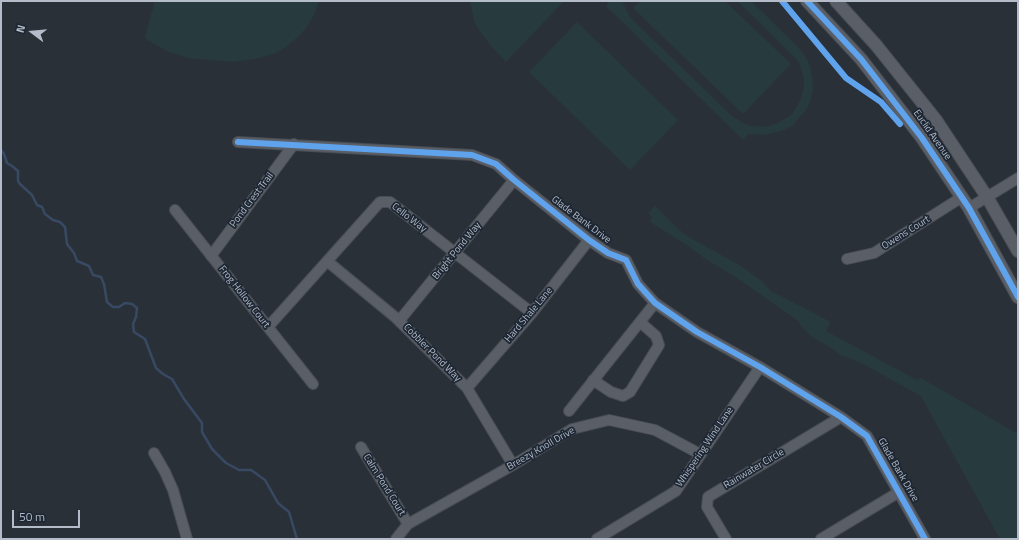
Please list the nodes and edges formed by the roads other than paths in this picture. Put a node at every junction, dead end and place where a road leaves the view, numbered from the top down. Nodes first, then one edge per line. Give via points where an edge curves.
1 (807, 1) edge
2 (836, 1) edge
3 (238, 142) dead end
4 (294, 144) junction
5 (1018, 178) edge
6 (514, 180) junction
7 (962, 197) junction
8 (987, 197) junction
9 (969, 208) junction
10 (175, 210) dead end
11 (589, 240) junction
12 (1018, 251) edge
13 (455, 253) junction
14 (211, 256) junction
15 (847, 259) dead end
16 (327, 261) junction
17 (1018, 297) edge
18 (656, 303) junction
19 (532, 313) junction
20 (399, 321) junction
21 (640, 322) junction
22 (268, 327) junction
23 (760, 367) junction
24 (594, 380) junction
25 (313, 384) dead end
26 (467, 388) junction
27 (569, 411) dead end
28 (841, 417) junction
29 (361, 447) dead end
30 (154, 453) dead end
31 (700, 454) junction
32 (513, 465) junction
33 (899, 492) junction
34 (408, 524) junction
35 (187, 539) edge
36 (396, 539) edge
37 (599, 539) edge
38 (726, 539) edge
39 (821, 539) edge
40 (925, 539) edge

1 - 7 street, Euclid Avenue via 861,59 897,104
2 - 8 street, Euclid Avenue via 908,84 944,131
3 - 4 street, Glade Bank Drive
4 - 6 street, Glade Bank Drive via 472,155 496,164
4 - 14 street, Pond Crest Trail
5 - 8 street
6 - 11 street, Glade Bank Drive
6 - 13 street, Bright Pond Way
7 - 9 street, Euclid Avenue
7 - 15 street, Owens Court via 874,253
8 - 9 street
8 - 12 street, Euclid Avenue
9 - 17 street, Euclid Avenue
10 - 14 street, Frog Hollow Court
11 - 18 street, Glade Bank Drive via 608,253 626,260 638,284
11 - 19 street, Hard Shale Lane
13 - 16 street, Cello Way via 390,202 380,202
13 - 19 street, Cello Way
13 - 20 street, Bright Pond Way
14 - 22 street, Frog Hollow Court
16 - 20 street, Cobbler Pond Way
16 - 22 street, Cello Way
18 - 21 street
18 - 23 street, Glade Bank Drive via 697,332
19 - 26 street, Hard Shale Lane
20 - 26 street, Cobbler Pond Way
21 - 24 street
21 - 24 street via 656,336 659,345 630,392 623,396 611,392
22 - 25 street, Frog Hollow Court
23 - 28 street, Glade Bank Drive
23 - 31 street, Whispering Wind Lane
24 - 27 street
26 - 32 street, Cobbler Pond Way
28 - 33 street, Glade Bank Drive via 867,436
28 - 38 street, Rainwater Circle via 708,497 707,507
29 - 34 street, Calm Pond Court
30 - 35 street via 173,490
31 - 32 street, Breezy Knoll Drive via 655,430 609,420 572,429
31 - 37 street, Whispering Wind Lane via 676,491
32 - 34 street, Breezy Knoll Drive
33 - 39 street
33 - 40 street, Glade Bank Drive
34 - 36 street, Breezy Knoll Drive

